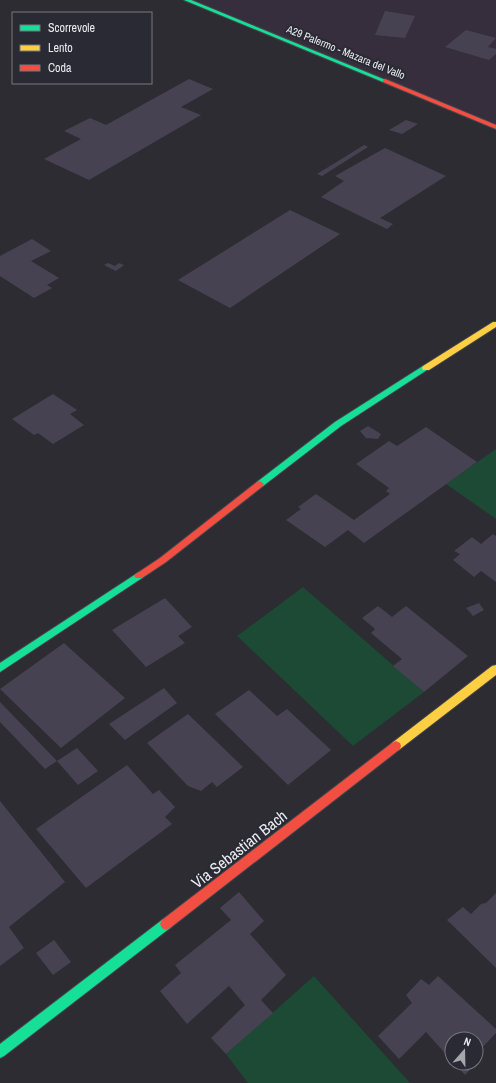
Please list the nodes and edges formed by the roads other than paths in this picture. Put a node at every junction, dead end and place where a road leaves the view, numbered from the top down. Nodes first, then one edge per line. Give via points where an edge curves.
1 (187, 0) edge
2 (496, 127) edge
3 (496, 324) edge
4 (0, 668) edge
5 (496, 669) edge
6 (0, 1052) edge

1 - 2 street, A29 Palermo - Mazara del Vallo
3 - 4 street via 338,424 163,560
5 - 6 street, Via Sebastian Bach

